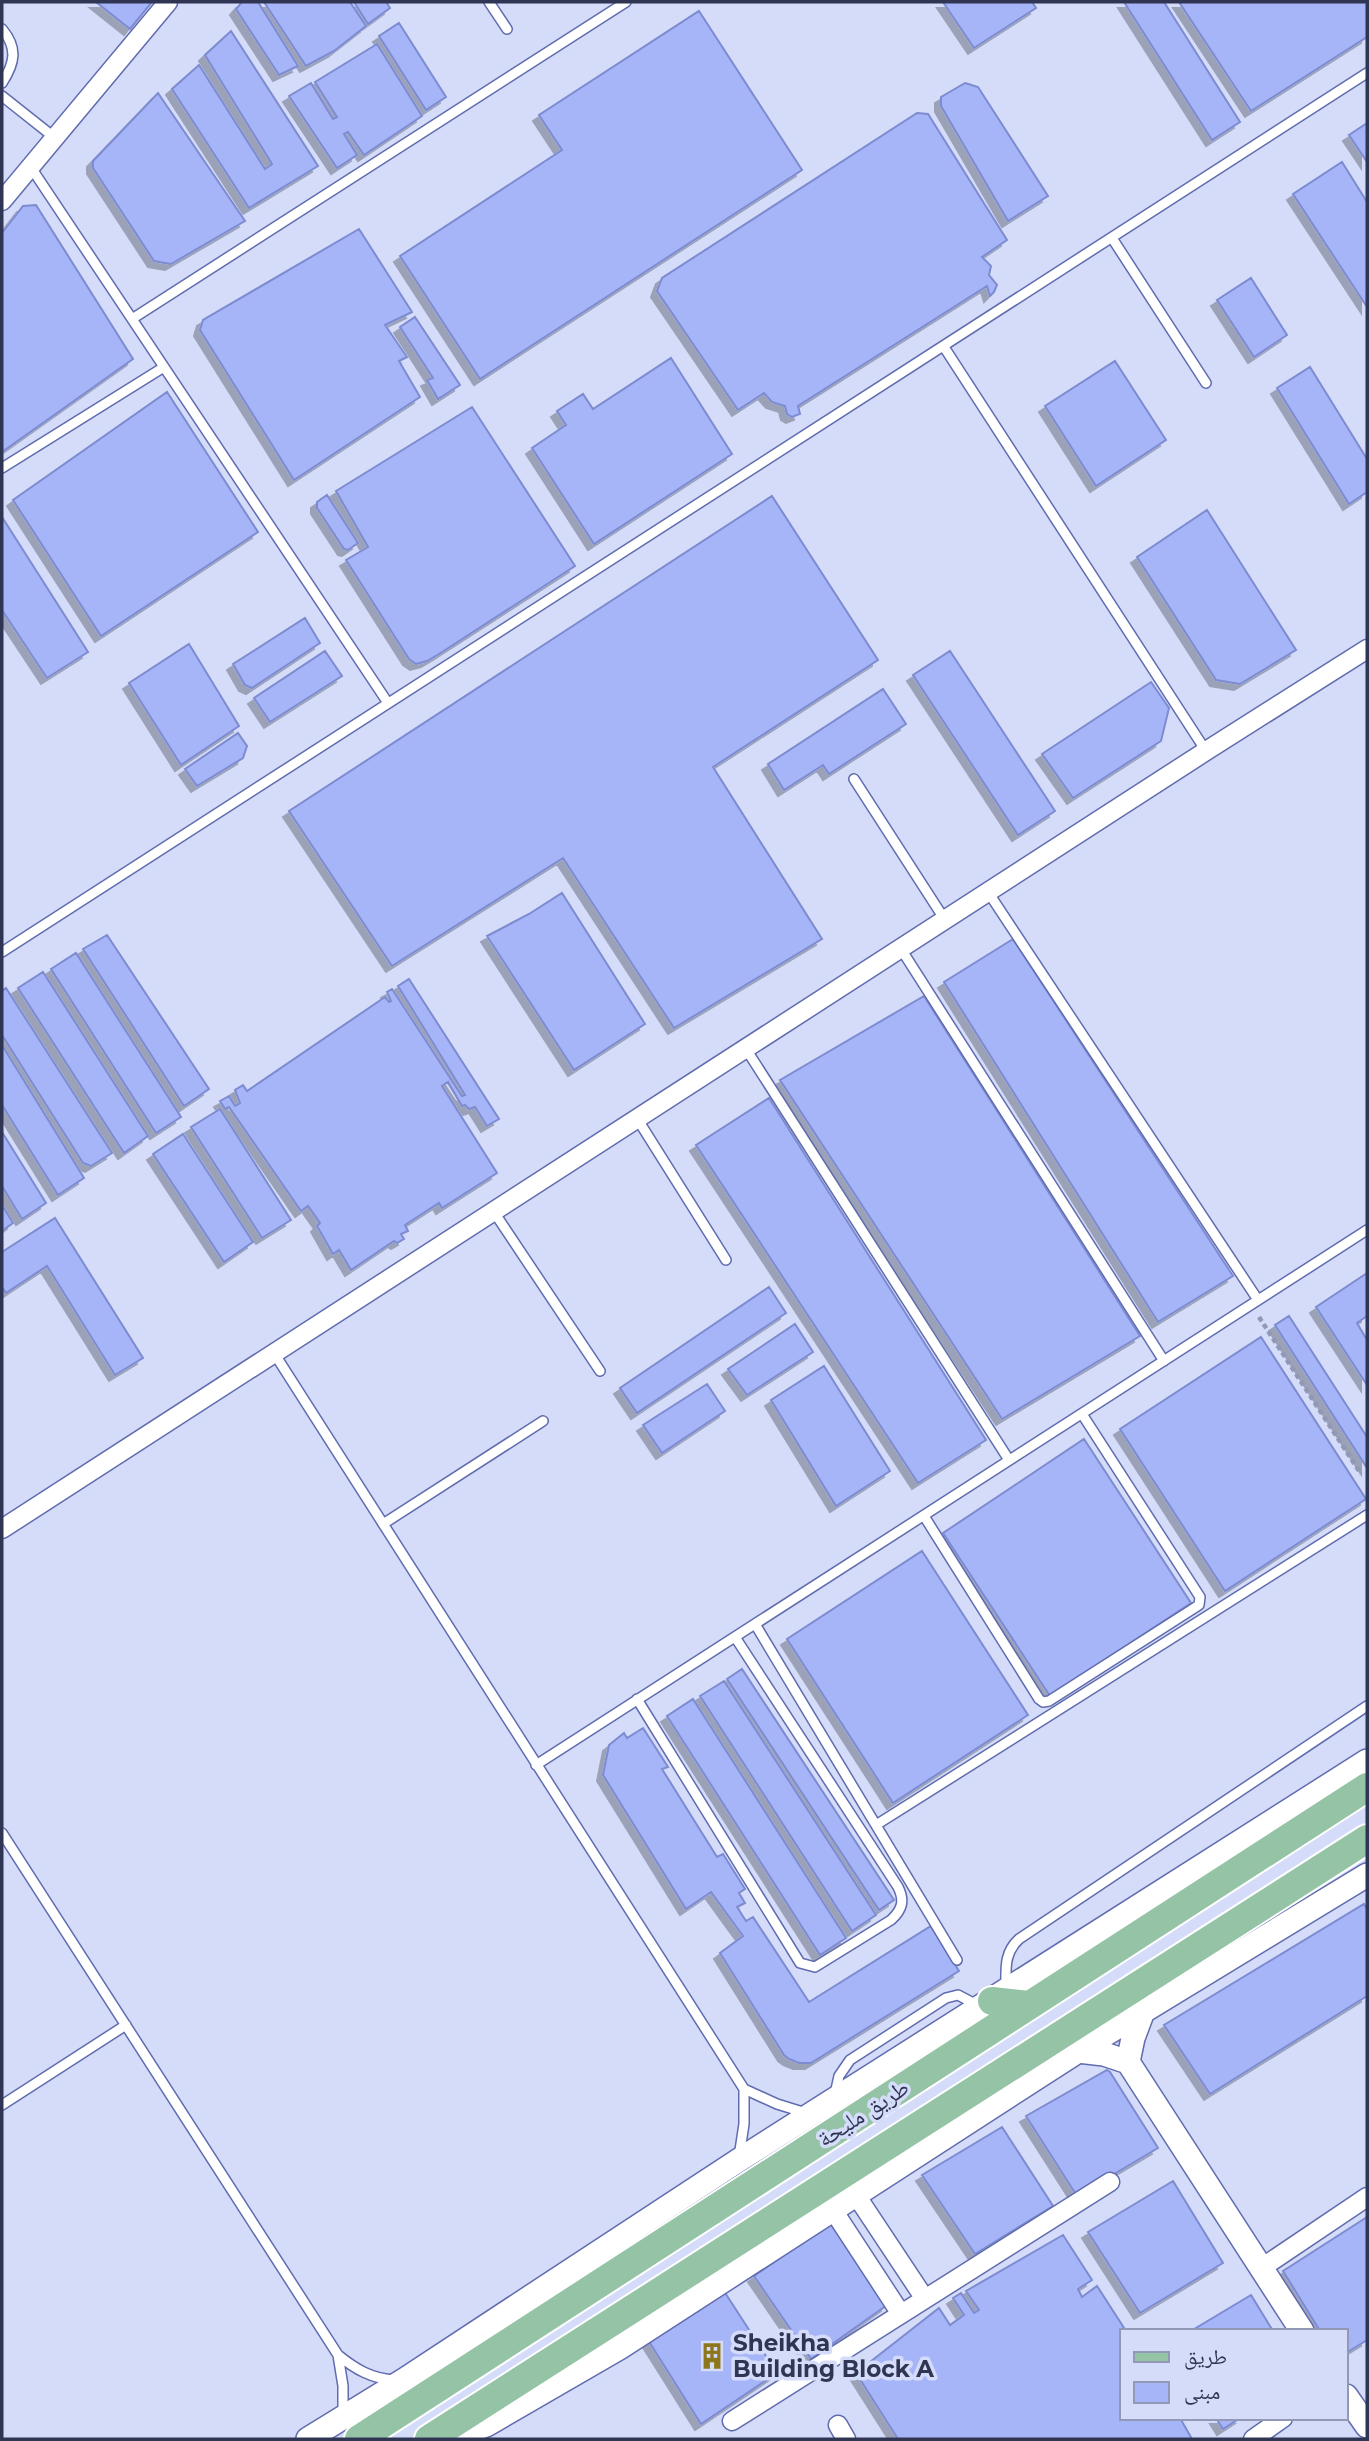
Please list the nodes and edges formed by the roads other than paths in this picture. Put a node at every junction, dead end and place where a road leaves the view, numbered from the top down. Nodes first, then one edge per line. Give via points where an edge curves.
1 (168, 2) edge
2 (489, 2) edge
3 (626, 2) edge
4 (2, 29) edge
5 (508, 29) dead end
6 (1367, 73) edge
7 (2, 83) edge
8 (2, 96) edge
9 (55, 138) junction
10 (30, 166) junction
11 (2, 201) edge
12 (1112, 238) junction
13 (132, 319) junction
14 (944, 347) junction
15 (164, 367) junction
16 (1206, 383) dead end
17 (2, 468) edge
18 (1367, 649) edge
19 (388, 703) junction
20 (1206, 751) junction
21 (854, 779) dead end
22 (988, 892) junction
23 (945, 920) junction
24 (901, 948) junction
25 (2, 952) edge
26 (746, 1049) junction
27 (638, 1120) junction
28 (494, 1212) junction
29 (1367, 1230) edge
30 (726, 1260) dead end
31 (1255, 1302) junction
32 (274, 1353) junction
33 (1164, 1361) junction
34 (600, 1371) dead end
35 (1082, 1414) junction
36 (543, 1421) dead end
37 (1009, 1461) junction
38 (1367, 1515) edge
39 (923, 1516) junction
40 (383, 1524) junction
41 (2, 1530) edge
42 (755, 1624) junction
43 (735, 1637) junction
44 (637, 1699) junction
45 (1367, 1706) edge
46 (1367, 1761) edge
47 (536, 1765) junction
48 (1367, 1787) edge
49 (876, 1825) junction
50 (2, 1833) edge
51 (1367, 1839) edge
52 (1367, 1875) edge
53 (957, 1960) dead end
54 (1002, 2001) junction
55 (1142, 2014) junction
56 (126, 2025) junction
57 (1078, 2051) junction
58 (1128, 2062) junction
59 (744, 2089) junction
60 (2, 2105) edge
61 (812, 2115) junction
62 (738, 2160) junction
63 (1110, 2182) dead end
64 (856, 2194) junction
65 (1367, 2197) edge
66 (833, 2210) junction
67 (1260, 2269) junction
68 (925, 2298) junction
69 (901, 2314) junction
70 (1301, 2329) edge
71 (338, 2355) junction
72 (404, 2380) junction
73 (1348, 2399) edge
74 (1280, 2420) edge
75 (732, 2421) dead end
76 (1367, 2426) edge
77 (351, 2428) edge
78 (307, 2439) edge
79 (429, 2439) edge
80 (448, 2439) edge
81 (1253, 2439) edge

1 - 9 street
2 - 5 lane
3 - 13 lane
4 - 7 lane via 9,37 14,59
6 - 12 lane
8 - 9 lane
9 - 10 street
10 - 11 street
10 - 13 lane
12 - 14 lane
12 - 16 lane
13 - 15 lane
14 - 19 lane
14 - 20 lane
15 - 17 lane
15 - 19 lane
18 - 20 street
19 - 25 lane
20 - 22 street
21 - 23 lane
22 - 23 street
22 - 31 lane
23 - 24 street
24 - 26 street
24 - 33 lane
26 - 27 street
26 - 37 lane
27 - 28 street
27 - 30 lane
28 - 32 street
28 - 34 lane
29 - 31 lane
31 - 33 lane
32 - 40 lane
32 - 41 street
33 - 35 lane
35 - 37 lane
35 - 39 lane via 1200,1597 1199,1605 1043,1702
36 - 40 lane
37 - 39 lane
38 - 49 lane
39 - 42 lane
40 - 47 lane
42 - 43 lane
42 - 49 lane
43 - 44 lane
43 - 44 lane via 898,1887 902,1904 891,1920 815,1967 800,1963
44 - 47 lane
45 - 54 lane via 1019,1939 1006,1958
46 - 54 street
47 - 59 lane
48 - 54 main road, طريق مليحة
49 - 53 lane
50 - 56 lane
51 - 79 main road, طريق مليحة
52 - 55 street
54 - 61 street
54 - 77 main road, طريق مليحة
55 - 57 street
55 - 58 street
56 - 60 lane
56 - 71 lane
57 - 58 street
57 - 64 street
58 - 67 street
59 - 61 lane
59 - 62 lane
61 - 62 street
62 - 72 street
63 - 68 street
64 - 66 street
64 - 68 street
65 - 67 street
66 - 69 street
66 - 80 street via 620,2348 486,2425
67 - 70 street
68 - 69 street
69 - 75 street
71 - 72 lane via 368,2375
71 - 77 lane
72 - 77 street
73 - 76 street
74 - 81 street
77 - 78 street

